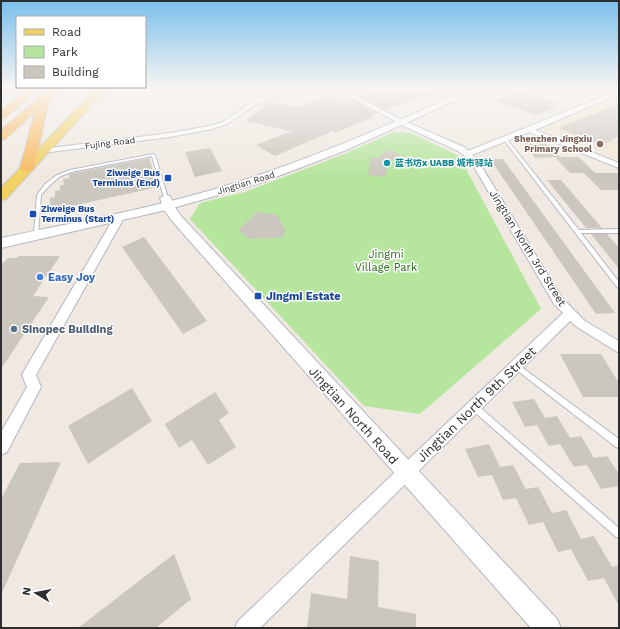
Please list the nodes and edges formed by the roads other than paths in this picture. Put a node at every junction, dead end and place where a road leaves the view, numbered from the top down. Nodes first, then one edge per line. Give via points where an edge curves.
1 (22, 117) edge
2 (39, 117) edge
3 (74, 117) edge
4 (233, 117) edge
5 (391, 117) edge
6 (406, 117) edge
7 (407, 117) edge
8 (559, 117) edge
9 (398, 121) junction
10 (529, 130) junction
11 (1, 136) edge
12 (505, 139) junction
13 (42, 152) junction
14 (467, 154) junction
15 (619, 166) edge
16 (27, 168) junction
17 (1, 196) edge
18 (167, 201) junction
19 (120, 216) junction
20 (36, 231) junction
21 (577, 232) junction
22 (619, 232) edge
23 (1, 233) edge
24 (1, 243) edge
25 (619, 286) edge
26 (570, 314) junction
27 (619, 348) edge
28 (516, 366) junction
29 (473, 406) junction
30 (619, 444) edge
31 (1, 447) edge
32 (406, 472) junction
33 (619, 534) edge
34 (245, 628) edge
35 (548, 628) edge

1 - 11 highway
2 - 16 highway
3 - 13 main road
4 - 13 street, Fujing Road via 210,128
5 - 9 street, Jingtian North 3rd Street
6 - 9 main road, Jingtian Road
7 - 9 main road, Jingtian Road
8 - 10 street
9 - 14 street, Jingtian North 3rd Street
9 - 18 main road, Jingtian Road via 284,171 235,187
10 - 12 street
10 - 15 street
12 - 14 street
12 - 21 lane
13 - 16 main road
14 - 26 street, Jingtian North 3rd Street via 477,164 554,295
16 - 17 main road
18 - 19 main road, Jingtian Road
18 - 20 main road, Jingtian Road
18 - 20 lane via 152,155 70,171 51,181 39,194
18 - 32 street, Jingtian North Road via 177,219
19 - 20 main road, Jingtian Road
19 - 31 street via 29,375 34,387
20 - 23 main road, Jingtian Road
20 - 24 main road, Jingtian Road
21 - 22 lane
21 - 25 lane
26 - 27 street, Jingtian North 3rd Street via 589,330
26 - 28 street, Jingtian North 9th Street
28 - 29 street, Jingtian North 9th Street
28 - 30 lane
29 - 32 street, Jingtian North 9th Street
29 - 33 lane
32 - 34 street, Jingtian North 9th Street
32 - 35 street, Jingtian North Road

